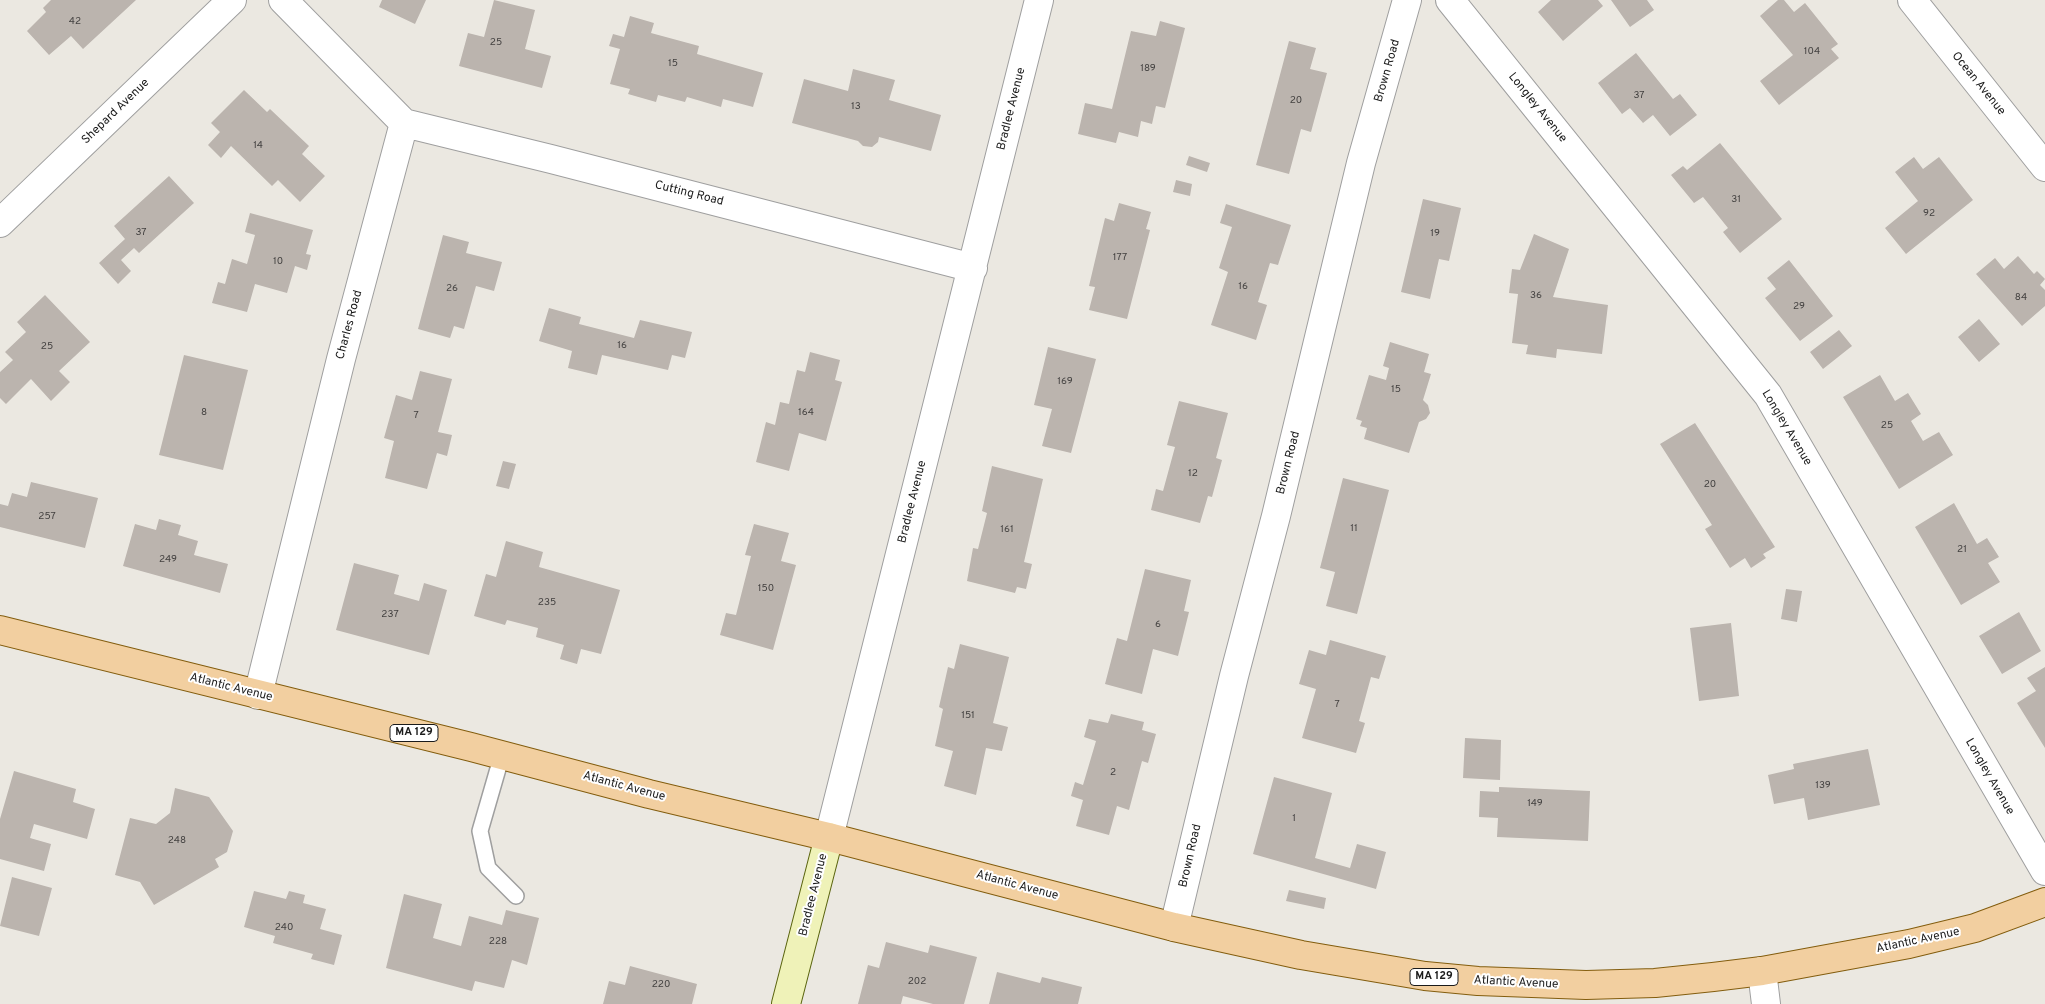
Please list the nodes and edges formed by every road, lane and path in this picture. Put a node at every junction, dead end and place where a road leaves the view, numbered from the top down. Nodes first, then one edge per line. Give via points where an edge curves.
1 (232, 0) edge
2 (283, 0) edge
3 (1039, 0) edge
4 (1407, 0) edge
5 (1450, 0) edge
6 (1912, 0) edge
7 (404, 123) junction
8 (2045, 167) edge
9 (0, 223) edge
10 (973, 268) junction
11 (0, 630) edge
12 (258, 695) junction
13 (502, 756) junction
14 (829, 837) junction
15 (2045, 871) edge
16 (516, 896) dead end
17 (2045, 902) edge
18 (1174, 927) junction
19 (1762, 971) junction
20 (786, 1004) edge
21 (1766, 1004) edge

1 - 9 street, Shepard Avenue
2 - 7 street
3 - 10 street, Bradlee Avenue
4 - 18 street, Brown Road via 1361,163
5 - 15 street, Longley Avenue via 1768,395
6 - 8 street, Ocean Avenue
7 - 10 street, Cutting Road
7 - 12 street, Charles Road via 341,359
10 - 14 street, Bradlee Avenue
11 - 12 main road, Atlantic Avenue / MA 129
12 - 13 main road, Atlantic Avenue / MA 129
13 - 14 main road, Atlantic Avenue / MA 129
13 - 16 lane via 480,830 488,868
14 - 18 main road, Atlantic Avenue / MA 129
14 - 20 street, Bradlee Avenue
17 - 19 main road, Atlantic Avenue / MA 129 via 1975,928 1909,944
18 - 19 main road, Atlantic Avenue / MA 129 via 1301,955 1425,976 1478,981 1586,985 1654,983
19 - 21 street

